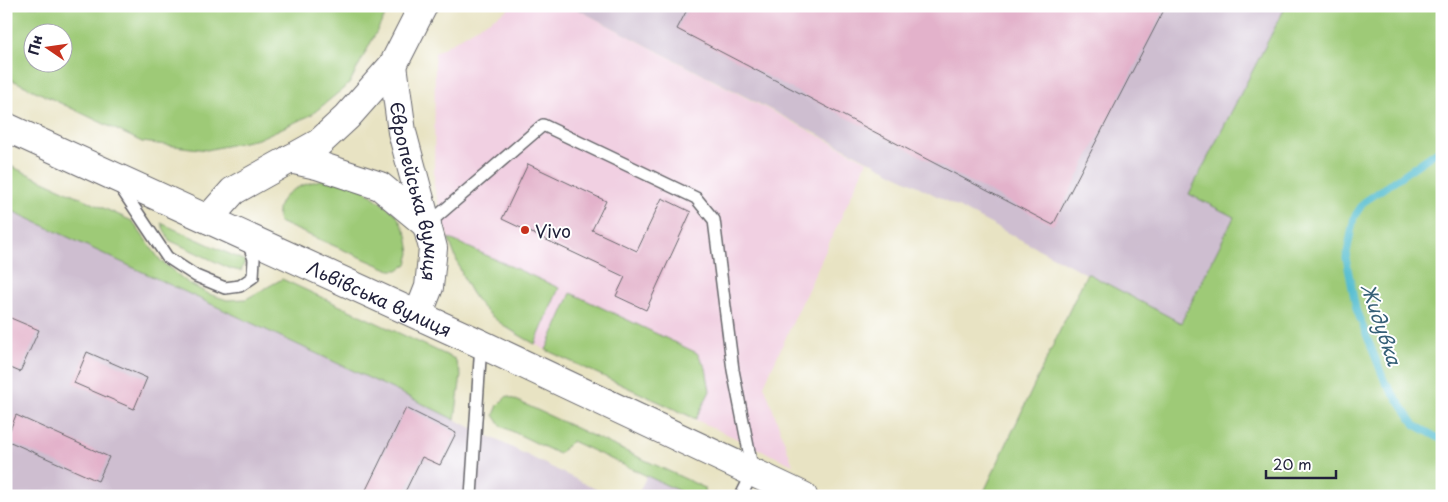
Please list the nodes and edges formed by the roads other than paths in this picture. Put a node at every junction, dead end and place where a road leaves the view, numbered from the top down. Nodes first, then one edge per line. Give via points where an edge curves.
1 (423, 6) edge
2 (392, 65) junction
3 (6, 126) edge
4 (290, 159) junction
5 (111, 174) junction
6 (208, 219) junction
7 (426, 225) junction
8 (246, 237) junction
9 (418, 315) junction
10 (482, 344) junction
11 (747, 484) edge
12 (471, 496) edge
13 (804, 496) edge

1 - 2 main road, Європейська вулиця
2 - 4 main road, Європейська вулиця via 347,117 319,143
2 - 7 main road, Європейська вулиця via 402,132
3 - 5 main road, Львівська вулиця
4 - 6 main road, Європейська вулиця via 234,191
4 - 7 main road via 380,186
5 - 6 main road, Львівська вулиця
5 - 8 lane via 168,257 196,276 225,288 240,286 253,277 254,259
6 - 8 main road, Львівська вулиця
7 - 9 main road, Європейська вулиця via 433,248 429,287
7 - 11 lane via 544,125 696,198 714,220
8 - 9 main road, Львівська вулиця
9 - 10 main road, Львівська вулиця
10 - 11 main road, Львівська вулиця
10 - 12 lane
11 - 13 main road, Львівська вулиця

